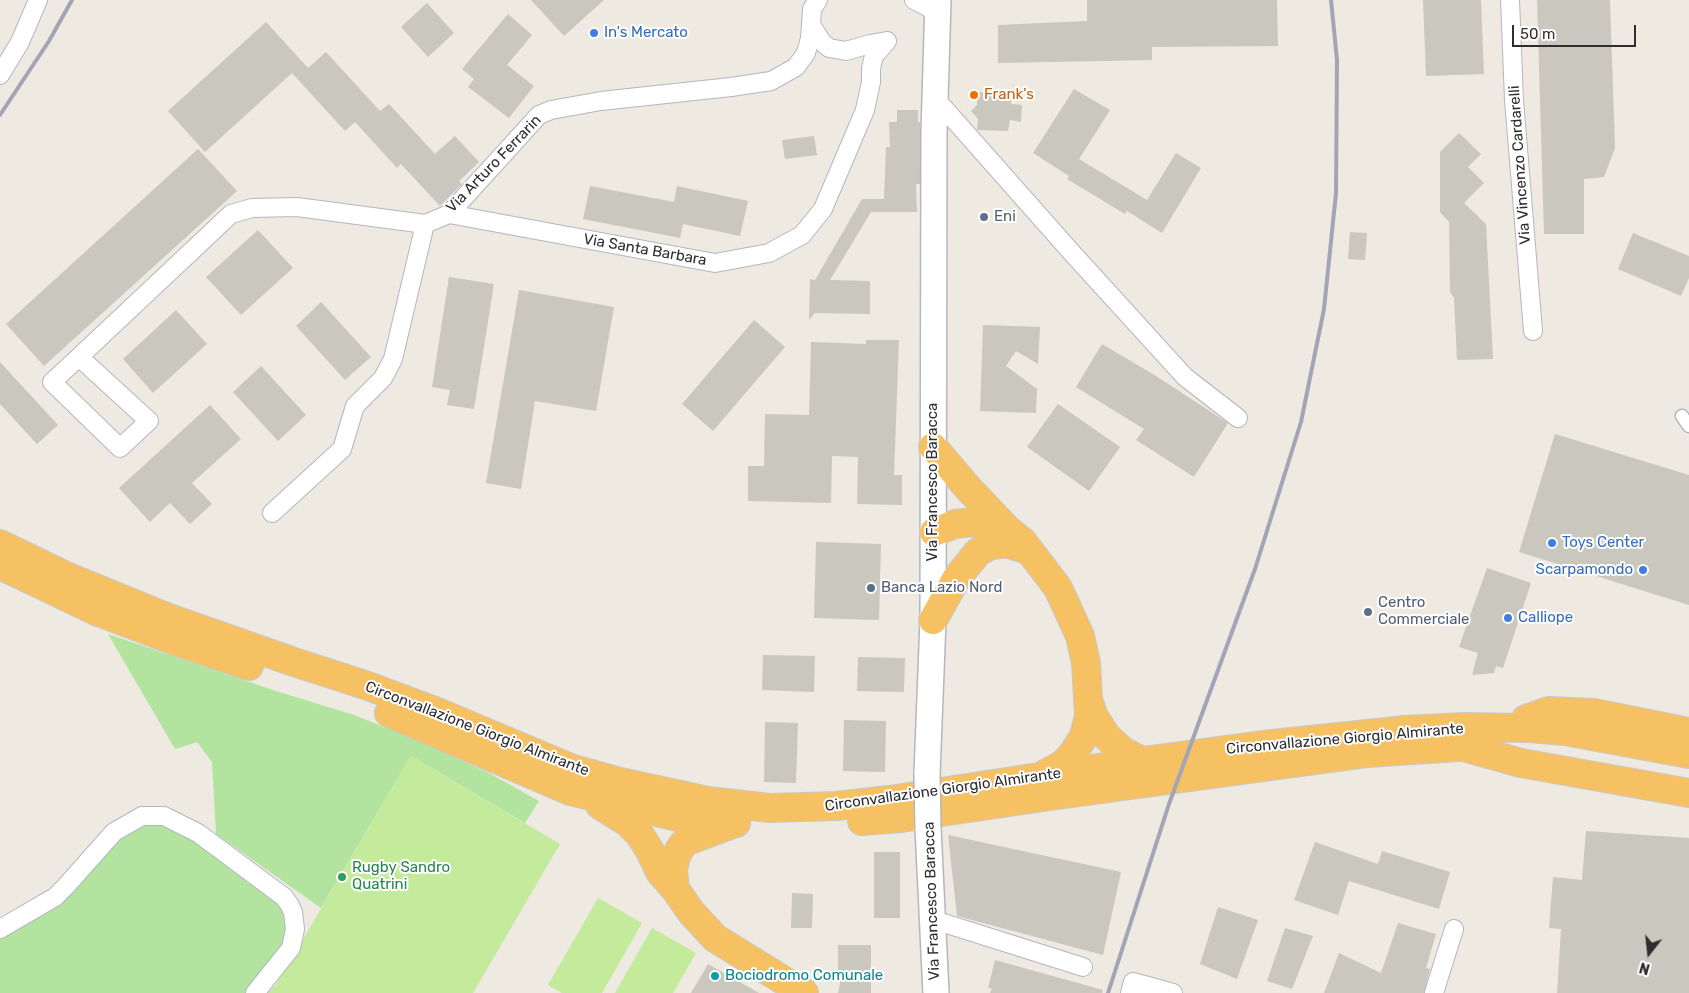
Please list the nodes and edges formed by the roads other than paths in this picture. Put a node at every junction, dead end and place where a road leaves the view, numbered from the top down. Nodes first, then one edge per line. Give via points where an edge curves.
1 (38, 0) edge
2 (914, 0) edge
3 (1510, 0) edge
4 (813, 8) edge
5 (938, 8) edge
6 (0, 75) edge
7 (934, 97) junction
8 (449, 214) junction
9 (425, 224) junction
10 (1533, 330) dead end
11 (79, 357) junction
12 (1238, 418) dead end
13 (933, 447) junction
14 (272, 513) dead end
15 (934, 532) junction
16 (1000, 538) junction
17 (0, 544) edge
18 (0, 565) edge
19 (933, 620) junction
20 (1090, 705) junction
21 (1501, 728) junction
22 (1689, 732) edge
23 (1460, 746) junction
24 (1689, 754) edge
25 (1143, 761) junction
26 (1689, 772) edge
27 (1029, 779) junction
28 (570, 791) junction
29 (1689, 793) edge
30 (736, 823) junction
31 (675, 889) junction
32 (931, 919) junction
33 (0, 929) edge
34 (1454, 929) dead end
35 (1083, 967) dead end
36 (1131, 988) edge
37 (255, 993) edge
38 (804, 993) edge
39 (936, 993) edge
40 (1173, 993) edge
41 (1434, 993) edge

1 - 6 street via 20,42
2 - 5 street via 935,11
3 - 10 street, Via Vincenzo Cardarelli via 1514,100
4 - 8 street, Via Arturo Ferrarin via 806,53 796,67 771,81 600,101 538,115
4 - 8 street, Via Santa Barbara via 822,42 829,48 846,51 887,41 874,56 865,110 823,209 802,234 769,253 715,263
5 - 7 main road, Via Francesco Baracca
7 - 12 street via 1186,377
7 - 13 main road, Via Francesco Baracca
8 - 9 street, Via Arturo Ferrarin
9 - 11 street via 297,207 252,208 231,214
9 - 14 street via 393,359 382,378 355,406 342,449
11 - 11 street via 149,421 120,448 52,382
13 - 15 main road, Via Francesco Baracca
13 - 16 highway via 968,488
15 - 16 highway via 955,524 987,523
15 - 19 main road, Via Francesco Baracca
16 - 19 highway via 978,552 966,565
16 - 20 highway via 1023,542 1058,588 1080,636
17 - 27 highway, Circonvallazione Giorgio Almirante via 68,577 166,617 368,686 573,769 620,782 708,801 770,808 844,806
18 - 28 highway, Circonvallazione Giorgio Almirante via 96,611 175,642 360,701
19 - 32 main road, Via Francesco Baracca, bridge via 927,774
20 - 25 highway via 1096,722 1107,737 1124,752
20 - 27 highway via 1084,736 1072,755 1053,770
21 - 22 highway via 1549,711 1594,714
21 - 24 highway, Circonvallazione Giorgio Almirante via 1565,731
21 - 25 highway, Circonvallazione Giorgio Almirante via 1387,732
23 - 26 highway, Circonvallazione Giorgio Almirante via 1580,752
23 - 29 highway via 1521,762
23 - 30 highway, Circonvallazione Giorgio Almirante via 1368,753 901,818 811,826
25 - 27 highway, Circonvallazione Giorgio Almirante
28 - 30 highway, Circonvallazione Giorgio Almirante via 677,816
28 - 31 highway via 598,804 640,835 660,872
30 - 31 highway via 685,842 675,860
31 - 38 highway via 715,938
32 - 35 street
32 - 39 main road, Via Francesco Baracca
33 - 37 street via 54,897 114,832 142,816 164,816 198,833 289,904 295,929 290,948
34 - 41 street
36 - 40 street

